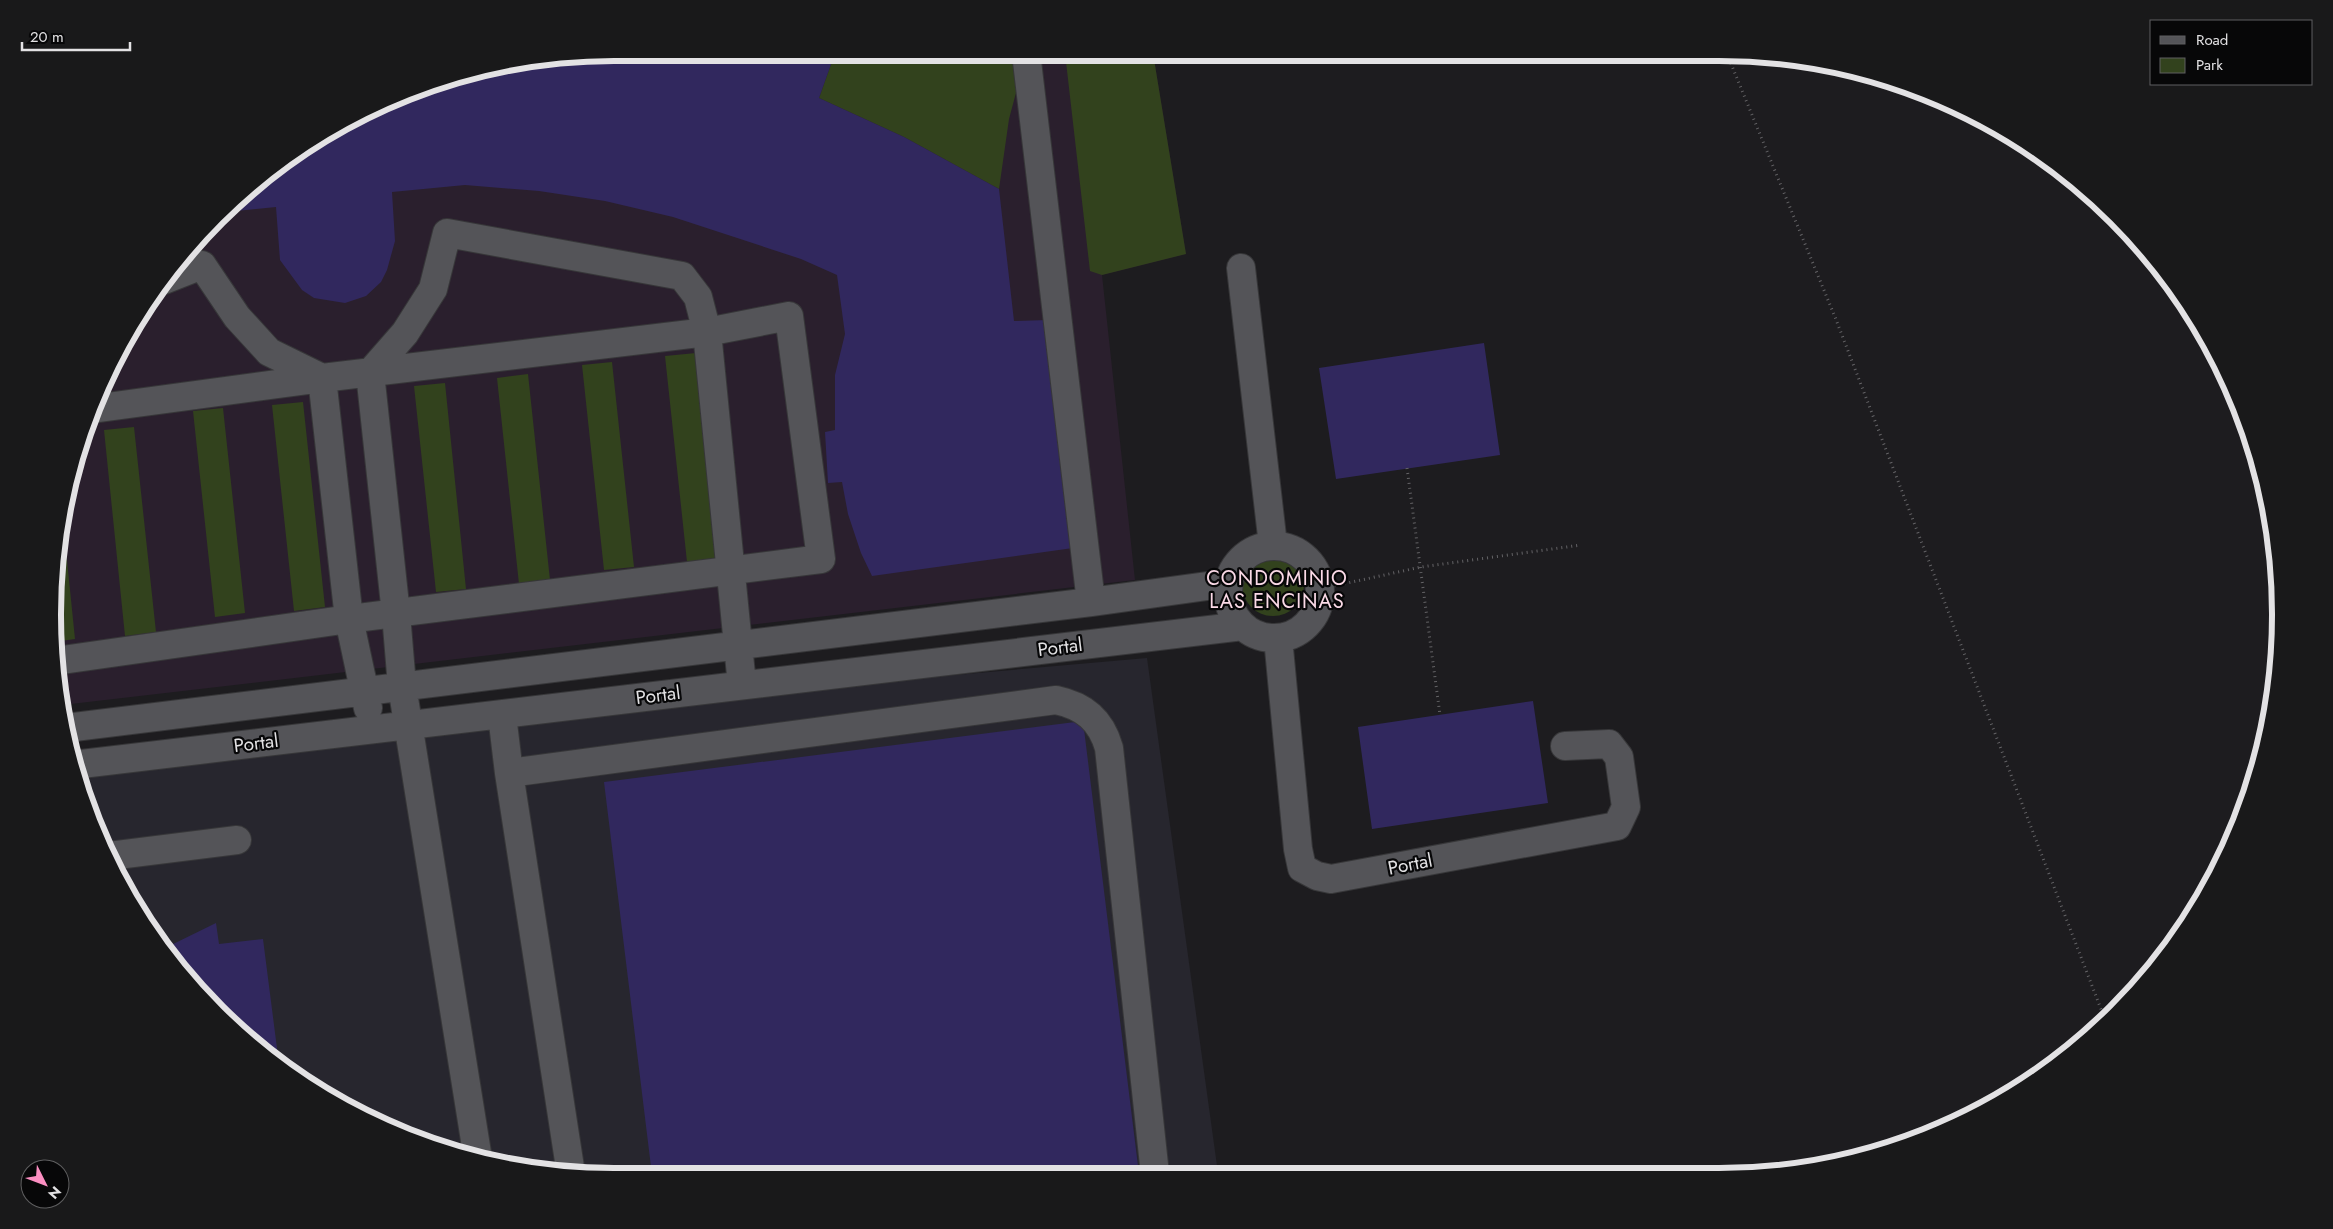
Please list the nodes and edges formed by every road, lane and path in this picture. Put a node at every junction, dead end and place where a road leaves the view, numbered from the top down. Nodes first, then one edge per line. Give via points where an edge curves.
1 (1027, 61) edge
2 (1730, 61) edge
3 (1241, 268) dead end
4 (179, 274) edge
5 (706, 332) junction
6 (370, 373) junction
7 (322, 378) junction
8 (101, 408) edge
9 (1407, 468) dead end
10 (1273, 545) junction
11 (1581, 545) dead end
12 (1421, 567) junction
13 (732, 569) junction
14 (1229, 583) junction
15 (1320, 588) junction
16 (1091, 602) junction
17 (396, 614) junction
18 (349, 619) junction
19 (1243, 626) junction
20 (1278, 638) junction
21 (738, 645) junction
22 (63, 659) edge
23 (742, 685) junction
24 (402, 686) junction
25 (365, 691) junction
26 (502, 715) junction
27 (1440, 715) dead end
28 (408, 725) junction
29 (73, 727) edge
30 (372, 729) junction
31 (1565, 746) dead end
32 (82, 764) edge
33 (509, 773) junction
34 (237, 840) dead end
35 (116, 855) edge
36 (2102, 1013) edge
37 (477, 1150) edge
38 (571, 1166) edge
39 (1154, 1168) edge

1 - 16 street
2 - 36 path via 1836,317
3 - 10 street
4 - 7 street via 202,265 237,317 269,352
5 - 6 street
5 - 6 street via 698,297 682,276 447,233 433,289 405,333
5 - 13 street
5 - 13 street via 789,316 821,559
6 - 7 street
6 - 17 street
7 - 8 street
7 - 18 street
9 - 12 path
10 - 14 street via 1261,547 1241,560
10 - 15 street via 1300,553 1311,563 1318,575
11 - 12 path
12 - 15 path
12 - 27 path
13 - 17 street
13 - 21 street
14 - 16 street, Portal
14 - 19 street via 1227,592 1231,610
15 - 20 street via 1314,616 1292,635
16 - 21 street, Portal
17 - 18 street
17 - 24 street
18 - 22 street
18 - 25 street
19 - 20 street via 1259,636
19 - 23 street, Portal
20 - 31 street, Portal via 1298,849 1302,868 1317,876 1331,879 1617,826 1626,808 1619,757 1609,744
21 - 23 street
21 - 24 street, Portal
23 - 26 street, Portal
24 - 25 street, Portal
24 - 28 street
25 - 29 street, Portal
25 - 30 street
26 - 28 street, Portal
26 - 33 street
28 - 30 street, Portal
28 - 37 street
30 - 32 street, Portal
33 - 38 street
33 - 39 street via 1056,700 1082,708 1100,726 1109,748
34 - 35 street

